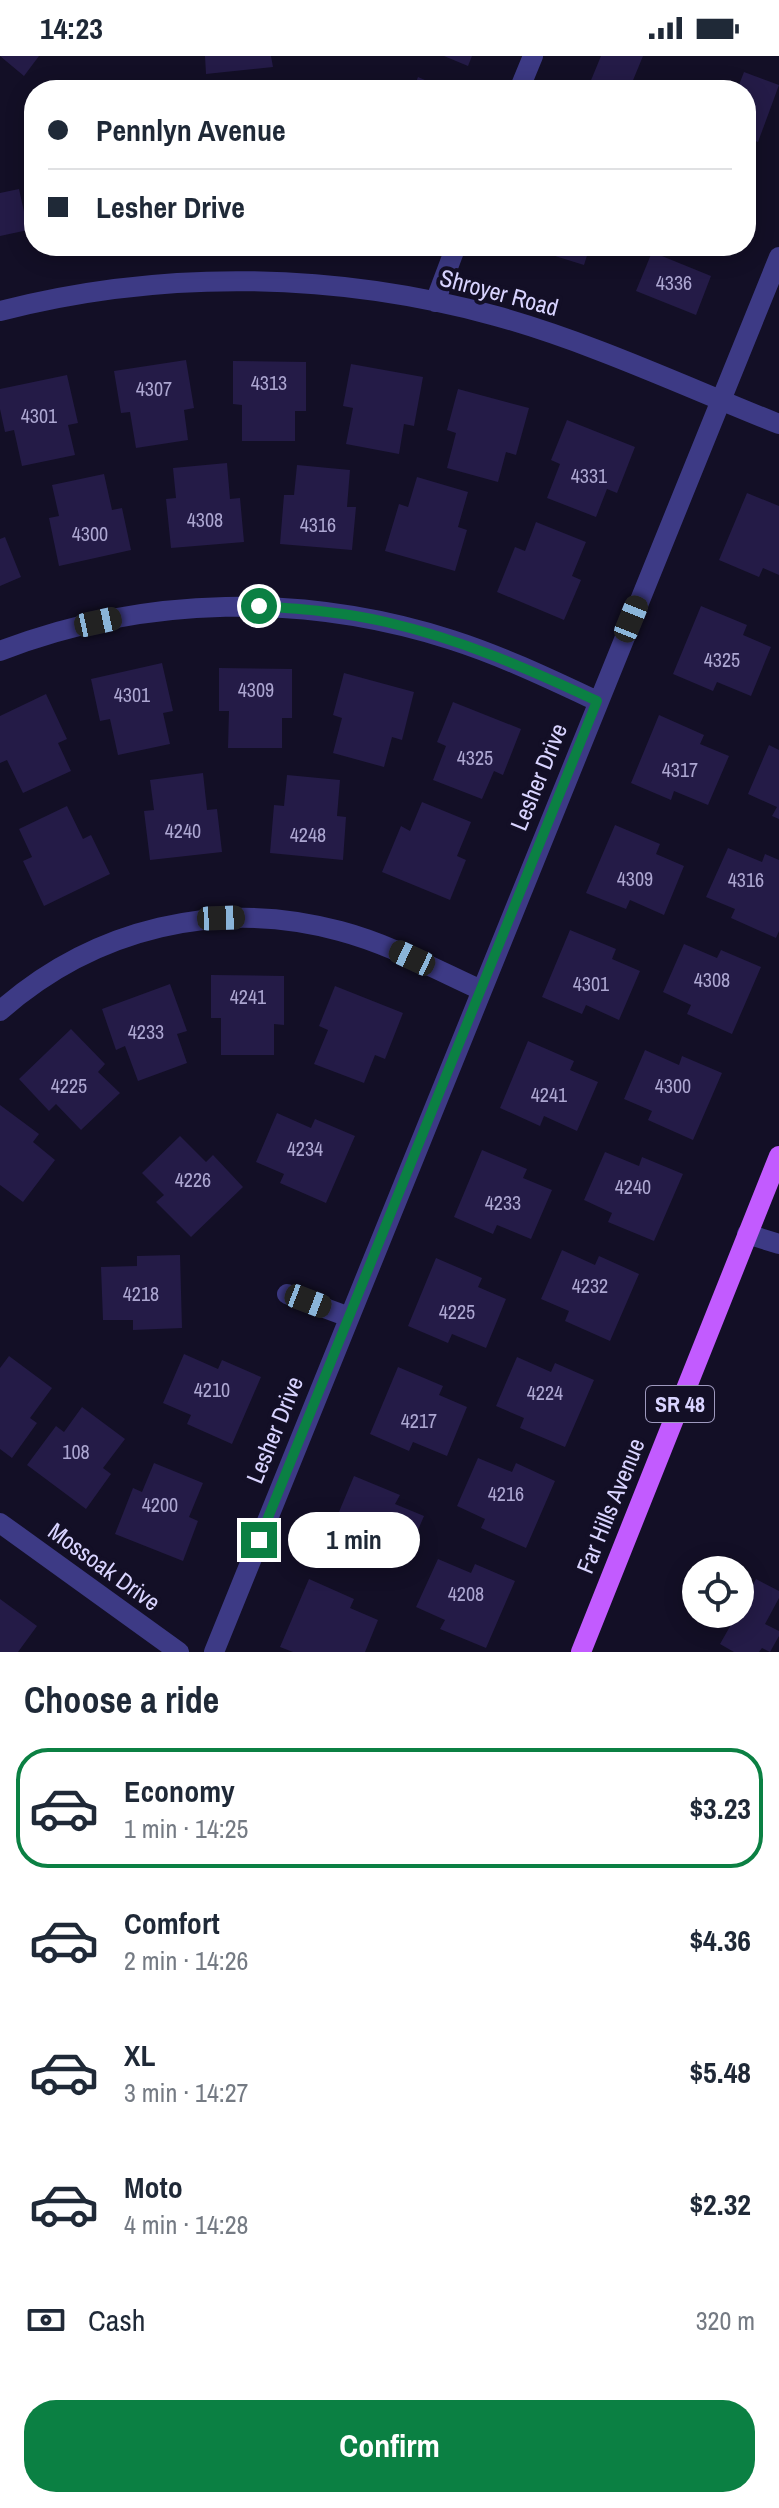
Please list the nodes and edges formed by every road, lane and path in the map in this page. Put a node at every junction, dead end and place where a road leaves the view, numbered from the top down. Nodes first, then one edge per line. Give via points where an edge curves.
1 (533, 56) edge
2 (523, 80) edge
3 (452, 256) edge
4 (779, 257) edge
5 (435, 302) junction
6 (0, 311) edge
7 (720, 401) junction
8 (779, 424) edge
9 (0, 651) edge
10 (597, 701) junction
11 (481, 990) junction
12 (0, 1011) edge
13 (779, 1156) edge
14 (747, 1234) junction
15 (779, 1244) edge
16 (287, 1294) dead end
17 (349, 1317) junction
18 (0, 1523) edge
19 (179, 1652) edge
20 (214, 1652) edge
21 (581, 1652) edge

1 - 2 street
3 - 5 street
4 - 7 street, Lesher Drive
5 - 6 street, Shroyer Road via 345,287 186,282 107,289
5 - 7 street, Shroyer Road via 572,341
7 - 8 street, Shroyer Road
7 - 10 street, Lesher Drive
9 - 10 street via 140,613 259,606 329,611 453,640
10 - 11 street, Lesher Drive
11 - 12 street via 341,931 289,921 198,919 99,946 60,966
11 - 17 street, Lesher Drive
13 - 14 main road, Far Hills Avenue / SR 48
14 - 15 street
14 - 21 main road, Far Hills Avenue / SR 48
16 - 17 street
17 - 20 street, Lesher Drive
18 - 19 street, Mossoak Drive

